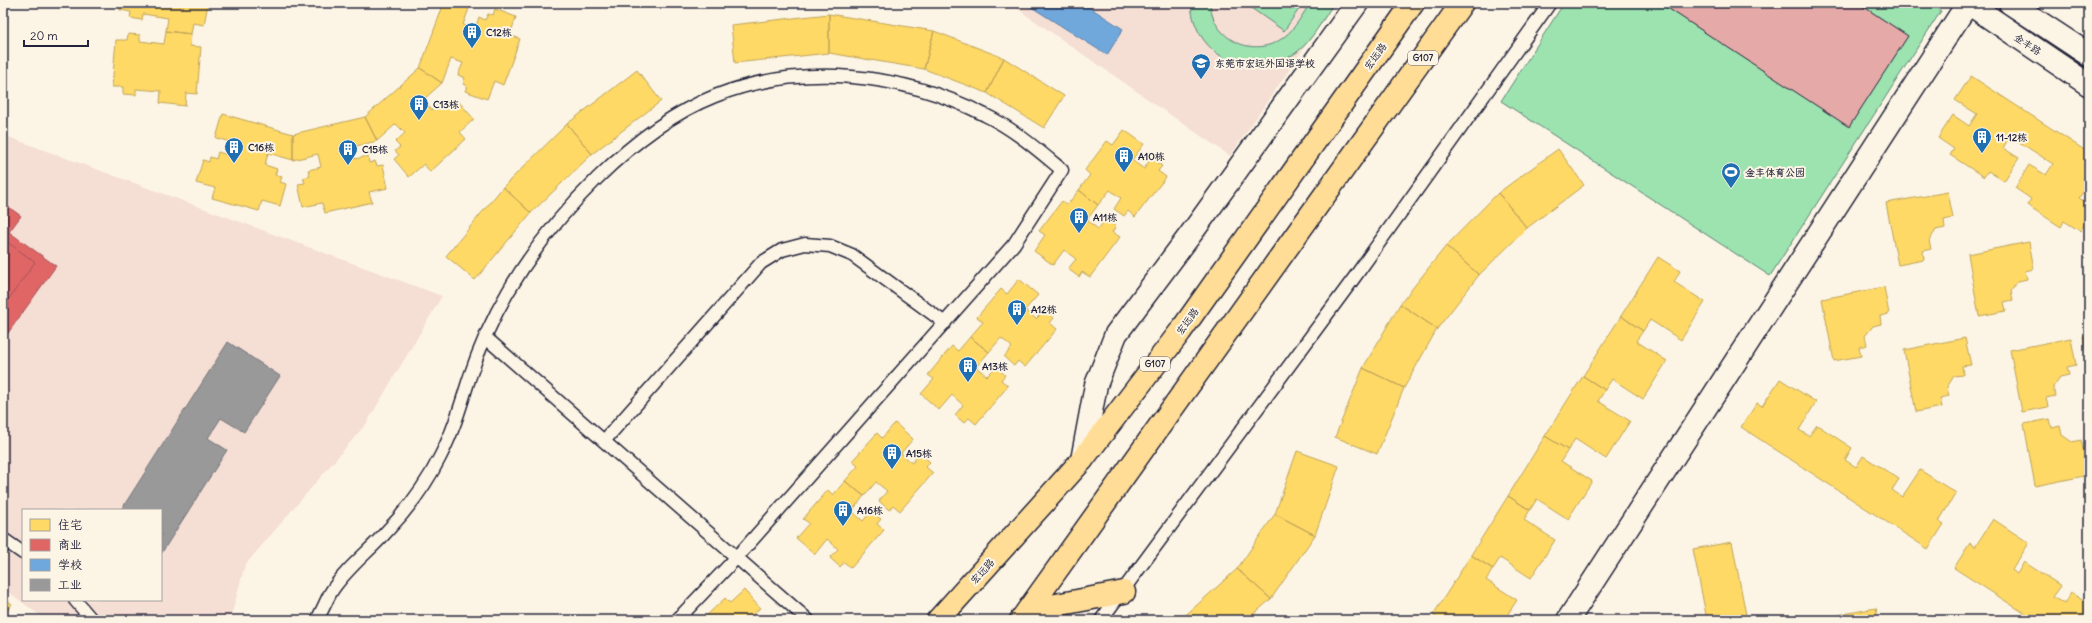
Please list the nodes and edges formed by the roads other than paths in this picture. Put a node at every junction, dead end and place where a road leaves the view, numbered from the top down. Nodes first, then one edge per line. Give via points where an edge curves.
1 (1357, 3) edge
2 (1413, 3) edge
3 (1462, 3) edge
4 (1550, 3) edge
5 (1968, 3) edge
6 (2010, 3) edge
7 (2089, 55) edge
8 (2089, 85) edge
9 (944, 322) junction
10 (485, 337) junction
11 (604, 441) junction
12 (1082, 460) junction
13 (3, 539) edge
14 (22, 552) edge
15 (737, 557) junction
16 (1124, 592) junction
17 (76, 601) edge
18 (1025, 615) edge
19 (92, 620) edge
20 (317, 620) edge
21 (677, 620) edge
22 (808, 620) edge
23 (938, 620) edge
24 (1101, 620) edge
25 (1568, 620) edge

1 - 12 street via 1116,334 1096,385
2 - 12 highway, 宏远路 / G107 via 1180,332
3 - 18 highway, G107
4 - 16 lane via 1354,278
5 - 8 street, 金丰路
5 - 25 street
6 - 7 street
9 - 10 lane via 1014,244 1062,170 1026,140 987,116 944,97 900,84 853,77 806,76 759,82 714,97 672,119 634,147 597,178 563,214 533,252
9 - 11 lane via 852,255 830,246 805,244 782,250 761,263
9 - 15 lane
10 - 11 lane
10 - 20 lane via 458,418 439,458 416,496 389,530 357,561 332,591
11 - 15 lane
12 - 23 highway, 宏远路 / G107
13 - 14 lane
15 - 21 lane
15 - 22 lane
16 - 18 highway
16 - 24 lane
17 - 19 lane

